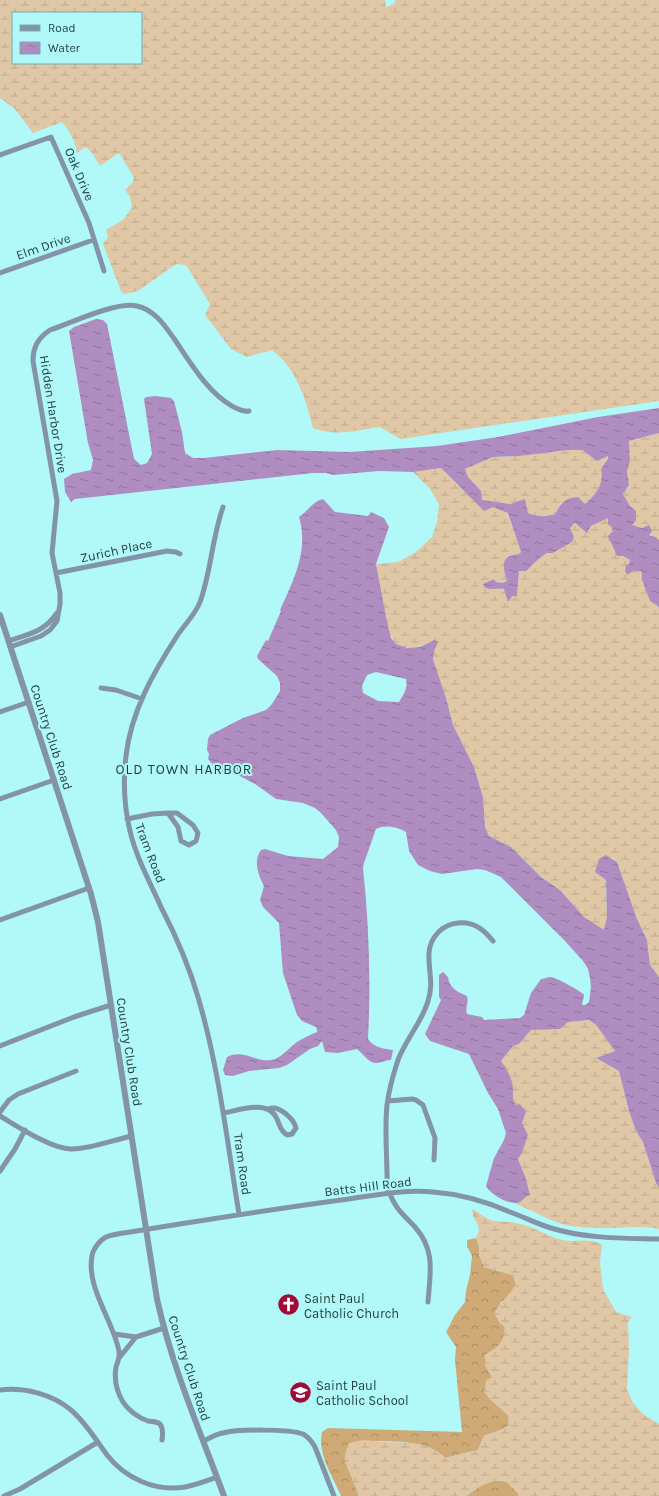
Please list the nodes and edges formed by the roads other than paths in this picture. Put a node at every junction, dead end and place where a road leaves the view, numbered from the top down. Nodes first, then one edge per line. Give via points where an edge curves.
1 (0, 155) edge
2 (93, 240) junction
3 (104, 271) dead end
4 (0, 273) edge
5 (249, 411) dead end
6 (223, 508) dead end
7 (180, 554) dead end
8 (56, 573) junction
9 (0, 615) edge
10 (9, 644) junction
11 (101, 688) dead end
12 (142, 699) junction
13 (29, 702) junction
14 (0, 712) edge
15 (54, 780) junction
16 (0, 799) edge
17 (168, 813) junction
18 (127, 819) junction
19 (89, 888) junction
20 (0, 920) edge
21 (494, 941) dead end
22 (111, 1005) junction
23 (0, 1046) edge
24 (76, 1071) dead end
25 (388, 1101) junction
26 (269, 1109) junction
27 (0, 1112) edge
28 (224, 1113) junction
29 (0, 1116) edge
30 (25, 1130) junction
31 (132, 1136) junction
32 (434, 1160) dead end
33 (0, 1171) edge
34 (388, 1192) junction
35 (239, 1214) junction
36 (146, 1229) junction
37 (659, 1239) edge
38 (428, 1302) dead end
39 (164, 1328) junction
40 (114, 1334) junction
41 (136, 1337) junction
42 (119, 1358) junction
43 (0, 1390) edge
44 (162, 1440) dead end
45 (203, 1441) junction
46 (98, 1442) junction
47 (217, 1477) junction
48 (4, 1496) edge
49 (224, 1496) edge
50 (334, 1496) edge

1 - 2 street, Oak Drive via 52,137 89,223
2 - 3 street, Oak Drive
2 - 4 street, Elm Drive
5 - 8 street, Hidden Harbor Drive via 244,412 223,401 160,320 138,306 115,307 50,330 43,335 36,343 33,361 57,501 52,553
6 - 12 street, Tram Road via 199,604 164,657
7 - 8 street, Zurich Place via 167,551
8 - 10 street, Hidden Harbor Drive via 60,593 57,621 41,636
9 - 10 street, Country Club Road
10 - 13 street, Country Club Road
11 - 12 street
12 - 18 street, Tram Road via 131,730 126,755 124,780
13 - 14 street
13 - 15 street, Country Club Road
15 - 16 street
15 - 19 street, Country Club Road
17 - 17 street via 178,813 193,825 198,833 196,841 189,845 181,841 178,827
17 - 18 street
18 - 28 street, Tram Road via 138,856 181,949 198,996
19 - 20 street
19 - 22 street, Country Club Road via 98,922
21 - 25 street via 483,929 463,922 447,926 433,938 429,954 429,1000 402,1052
22 - 23 street
22 - 31 street, Country Club Road
24 - 27 street via 18,1094 9,1100
25 - 32 street via 412,1099 423,1105 435,1138
25 - 34 street
26 - 26 street via 276,1117 282,1132 292,1134 296,1128 293,1120 276,1108
26 - 28 street via 259,1107
28 - 35 street, Tram Road
29 - 30 street
30 - 31 street via 66,1149 83,1148
30 - 33 street
31 - 36 street, Country Club Road
34 - 35 street, Batts Hill Road
34 - 37 street, Batts Hill Road via 432,1192 465,1197 553,1229 583,1236
34 - 38 street via 397,1208 425,1243 431,1270
35 - 36 street, Batts Hill Road
36 - 39 street, Country Club Road
36 - 40 street, Batts Hill Road via 104,1238 92,1253 94,1280
39 - 41 street
39 - 45 street, Country Club Road
40 - 41 street
40 - 42 street, Batts Hill Road
41 - 42 street
42 - 44 street via 116,1377 123,1401 137,1415 157,1422 162,1429
43 - 46 street via 24,1390 54,1399 77,1415
45 - 47 street, Country Club Road
45 - 50 street via 237,1430 303,1434 315,1447
46 - 47 street via 123,1471 160,1487 178,1488
46 - 48 street
47 - 49 street, Country Club Road

